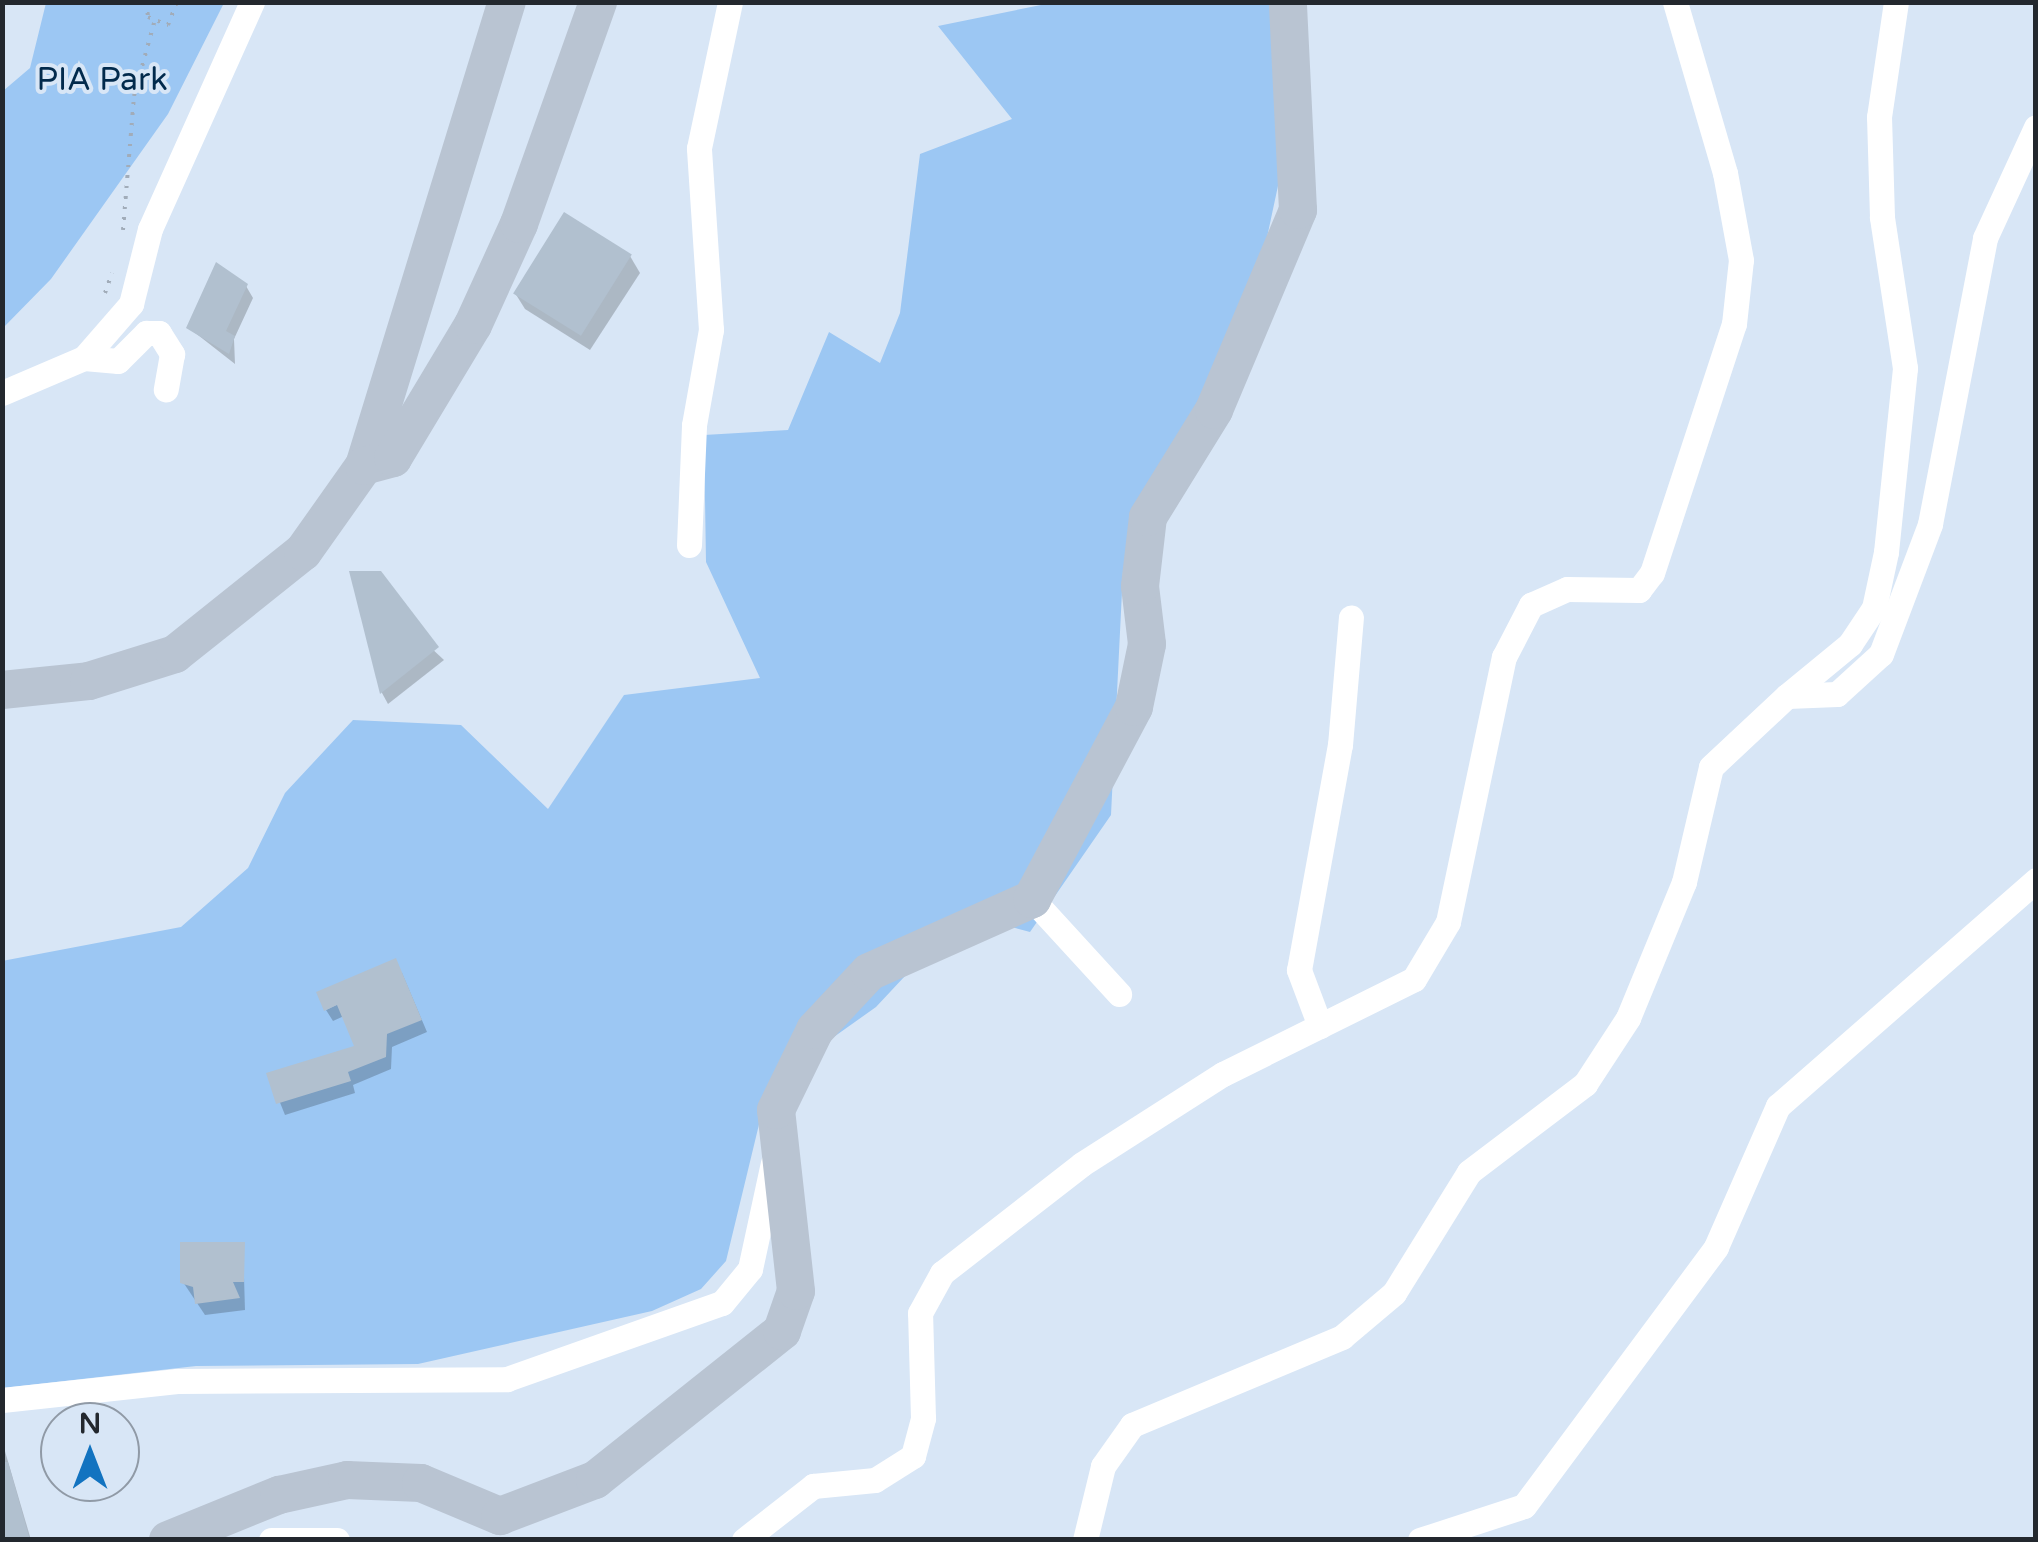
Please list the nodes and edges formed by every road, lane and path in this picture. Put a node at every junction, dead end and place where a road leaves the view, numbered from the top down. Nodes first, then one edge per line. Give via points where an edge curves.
1 (146, 2) edge
2 (177, 2) edge
3 (252, 2) edge
4 (508, 2) edge
5 (598, 2) edge
6 (730, 2) edge
7 (1288, 2) edge
8 (1675, 2) edge
9 (1896, 2) edge
10 (154, 22) junction
11 (2034, 132) edge
12 (119, 247) dead end
13 (116, 262) dead end
14 (105, 294) dead end
15 (84, 358) junction
16 (166, 389) dead end
17 (2, 393) edge
18 (364, 466) junction
19 (689, 546) dead end
20 (1351, 618) dead end
21 (2, 690) edge
22 (1787, 696) junction
23 (2036, 880) edge
24 (1032, 899) junction
25 (1119, 994) dead end
26 (1320, 1026) junction
27 (774, 1158) junction
28 (2, 1400) edge
29 (168, 1540) edge
30 (270, 1540) edge
31 (337, 1540) edge
32 (744, 1540) edge
33 (1086, 1540) edge
34 (1420, 1540) edge

1 - 10 path
2 - 10 path via 168,24
3 - 15 street via 150,229 132,304
4 - 18 main road
5 - 18 main road via 474,325 393,458
6 - 19 street via 700,148 710,330 694,425
7 - 24 main road via 1298,210 1214,410 1148,517 1140,586 1147,644 1134,706
8 - 26 street via 1726,173 1742,292 1664,549 1639,590 1567,589 1532,604 1504,657 1448,922 1414,979
9 - 22 street via 1880,134 1905,368 1886,552 1874,608 1850,644
10 - 12 path via 134,96
11 - 22 street via 1985,238 1930,524 1896,624 1862,678 1813,701
13 - 14 path
15 - 16 street via 118,361 146,332 159,332 172,354
15 - 17 street
18 - 21 main road via 302,552 175,654 89,681
20 - 26 street via 1340,745 1299,970
22 - 33 street via 1711,768 1684,882 1628,1018 1585,1084 1469,1172 1394,1293 1342,1337 1132,1425 1103,1466
23 - 34 street via 1778,1106 1716,1247 1524,1506
24 - 25 street
24 - 27 main road via 869,972 815,1030 776,1110
26 - 32 street via 1082,1164 942,1273 920,1313 923,1418 913,1456 876,1480 812,1486
27 - 28 street via 750,1269 722,1303 507,1379 176,1381
27 - 29 main road via 796,1291 782,1331 595,1480 500,1516 421,1484 347,1480 279,1495
30 - 31 street

